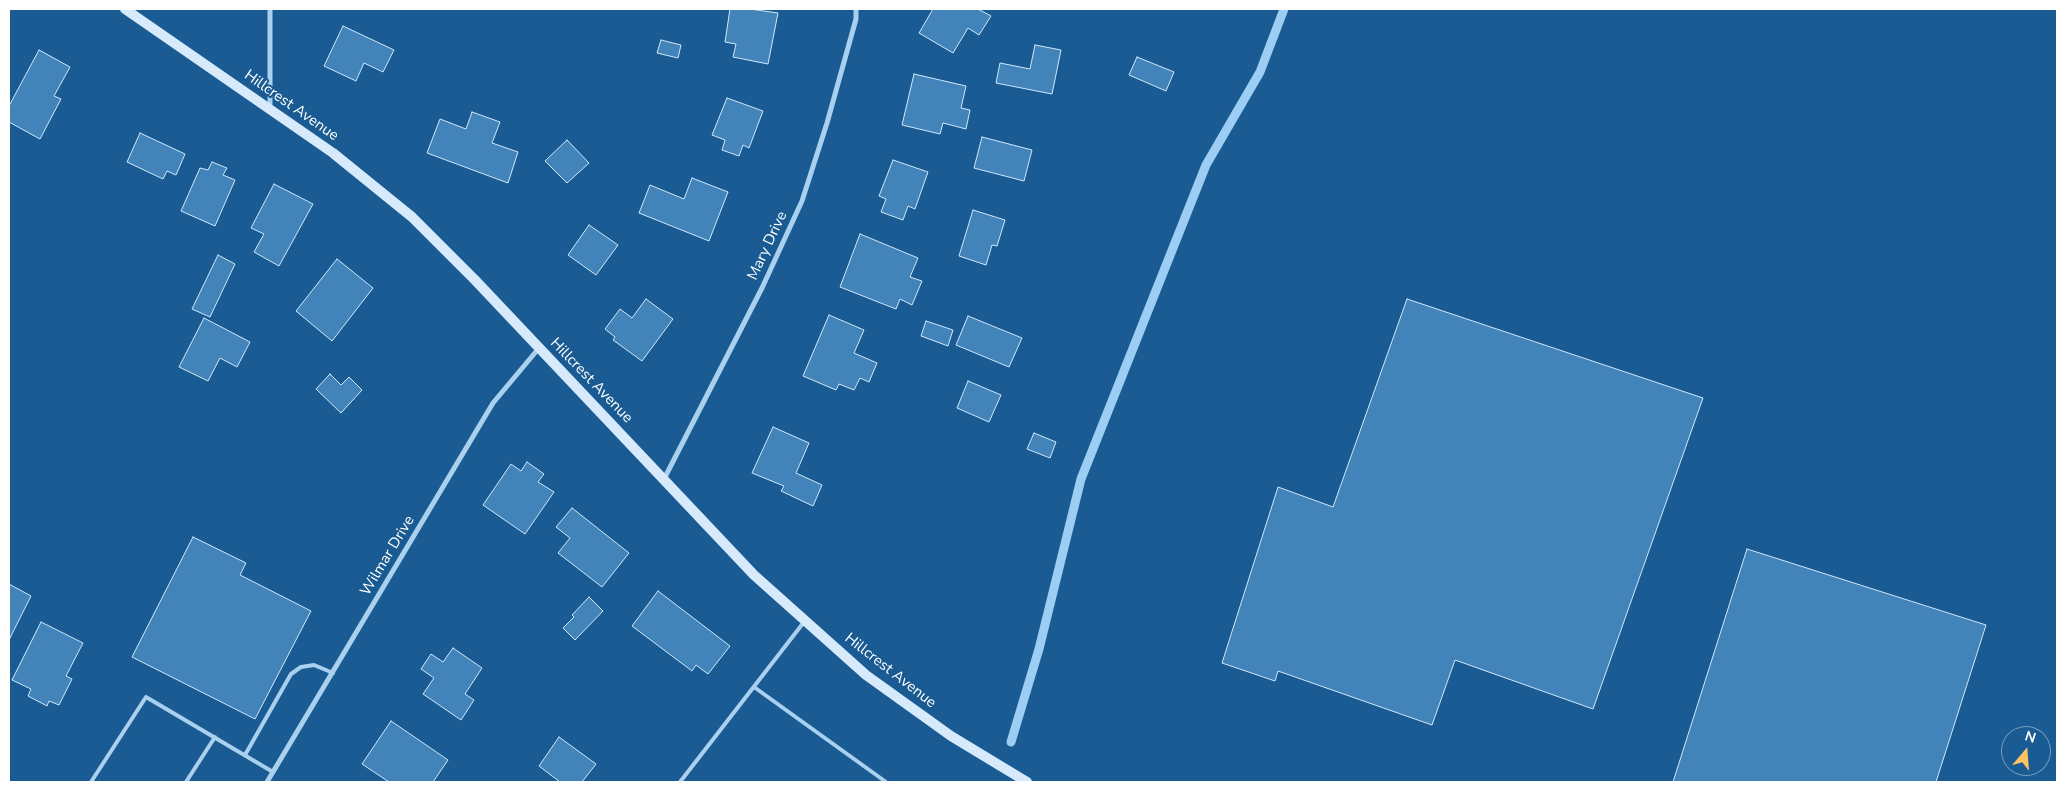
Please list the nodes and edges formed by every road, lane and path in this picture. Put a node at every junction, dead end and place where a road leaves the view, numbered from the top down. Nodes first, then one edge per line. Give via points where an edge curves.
1 (125, 9) edge
2 (270, 9) edge
3 (856, 9) edge
4 (270, 110) junction
5 (539, 348) junction
6 (664, 479) junction
7 (805, 621) junction
8 (333, 673) junction
9 (754, 687) junction
10 (215, 737) junction
11 (245, 755) junction
12 (274, 772) junction
13 (91, 782) edge
14 (186, 782) edge
15 (267, 782) edge
16 (680, 782) edge
17 (886, 782) edge
18 (1026, 782) edge

1 - 4 street, Hillcrest Avenue
2 - 4 street
3 - 6 street, Mary Drive via 827,123 802,201 762,288
4 - 5 street, Hillcrest Avenue via 333,153 412,217
5 - 6 street, Hillcrest Avenue
5 - 8 street, Wilmar Drive via 493,403
6 - 7 street, Hillcrest Avenue via 754,575
7 - 9 lane
7 - 18 street, Hillcrest Avenue via 866,676 951,736
8 - 11 lane via 314,665 301,667 291,674
8 - 12 street, Wilmar Drive
9 - 16 lane
9 - 17 lane
10 - 11 lane
10 - 13 lane via 146,697
10 - 14 lane
11 - 12 lane
12 - 15 street, Wilmar Drive

